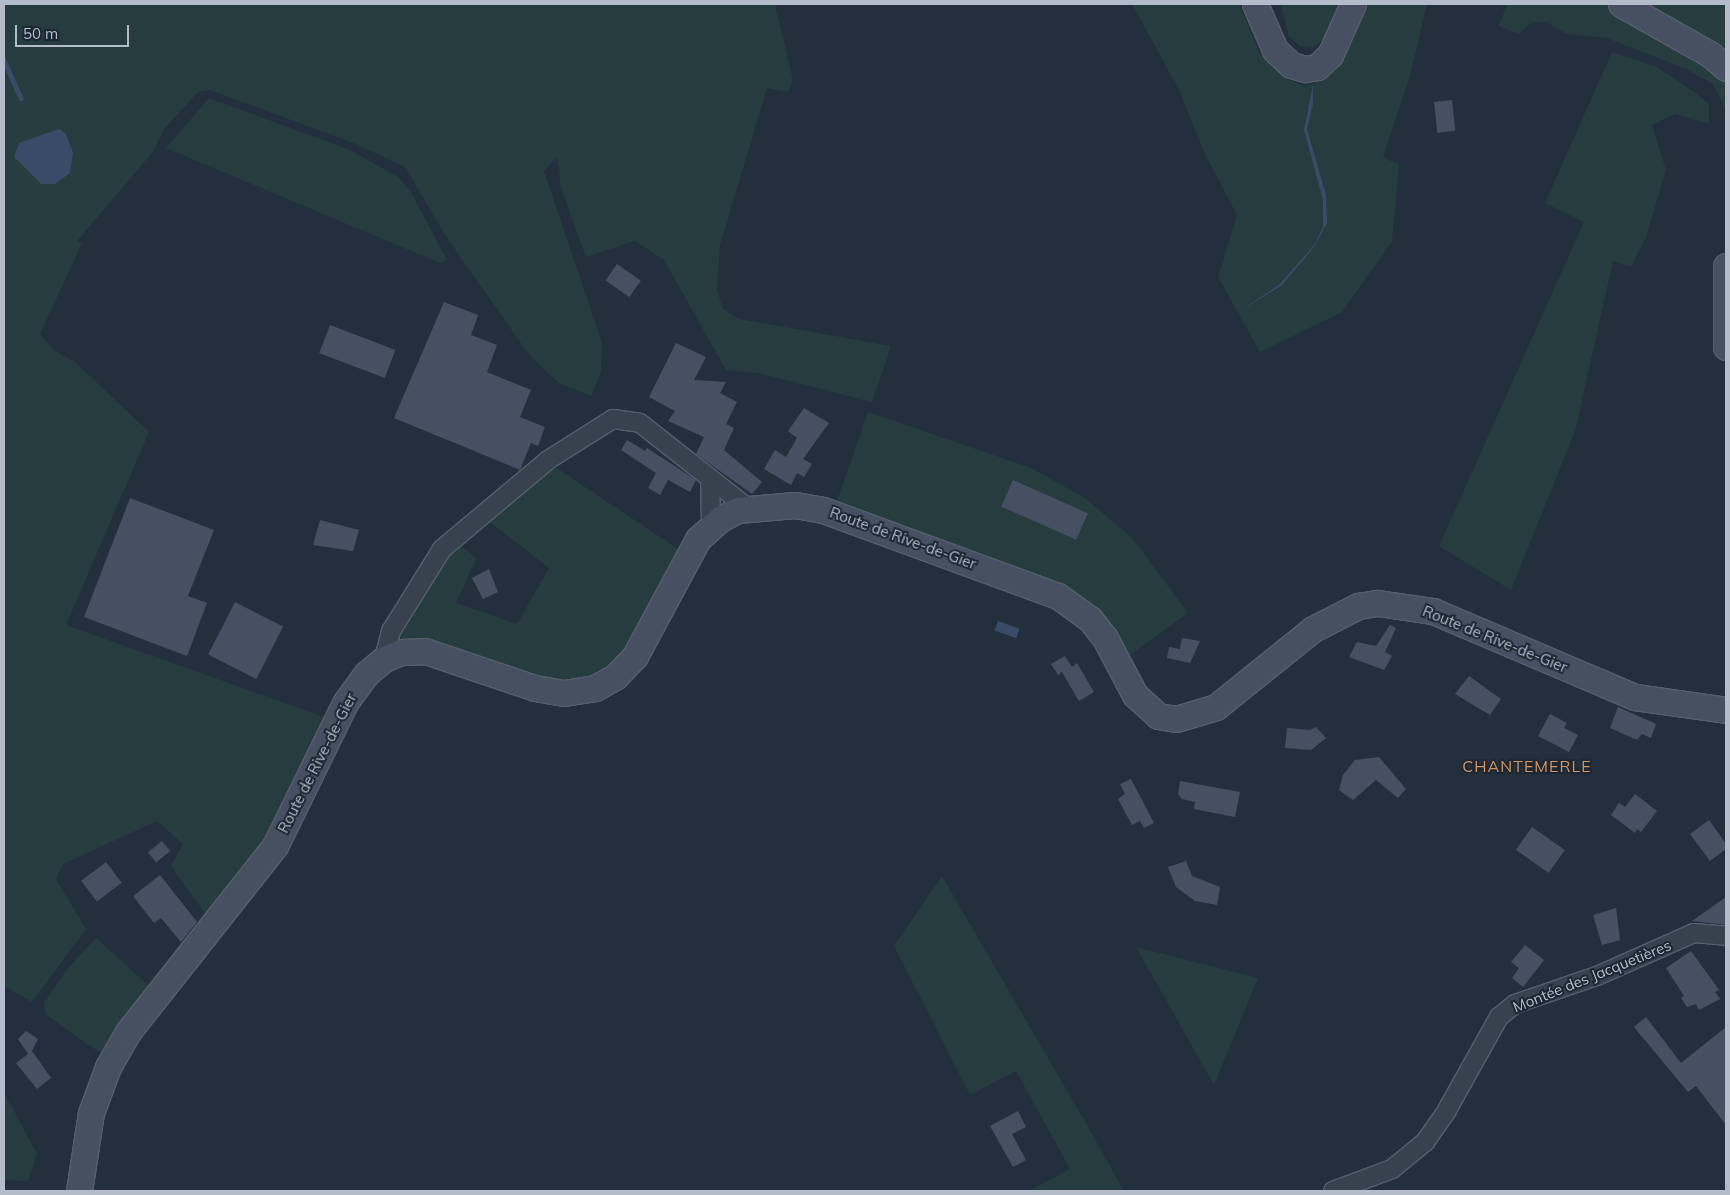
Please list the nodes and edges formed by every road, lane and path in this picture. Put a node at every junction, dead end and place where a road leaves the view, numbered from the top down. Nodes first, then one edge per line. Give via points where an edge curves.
1 (1255, 4) edge
2 (1353, 4) edge
3 (1621, 4) edge
4 (1726, 68) edge
5 (1726, 266) edge
6 (1726, 347) edge
7 (710, 478) junction
8 (748, 508) junction
9 (711, 526) junction
10 (384, 658) junction
11 (1726, 710) edge
12 (1726, 936) edge
13 (78, 1191) edge
14 (1333, 1191) edge

1 - 2 main road via 1275,50 1291,65 1305,69 1317,67 1330,55
3 - 4 main road via 1711,55
5 - 6 main road
7 - 8 street
7 - 9 street
7 - 10 street via 672,446 632,420 613,418 582,434 490,504 442,549 392,632
8 - 9 main road, Route de Rive-de-Gier
8 - 11 main road, Route de Rive-de-Gier via 795,505 823,510 1058,596 1090,619 1105,638 1135,695 1158,716 1176,719 1216,707 1313,629 1358,606 1378,603 1433,611 1635,697
9 - 10 main road, Route de Rive-de-Gier via 680,568 635,656 615,677 595,688 564,693 535,688 425,651 401,652
10 - 13 main road, Route de Rive-de-Gier via 366,674 344,703 275,846 128,1032 106,1071 91,1114
12 - 14 street, Montée des Jacquetières via 1694,934 1597,976 1515,1004 1499,1017 1447,1110 1425,1142 1392,1169

